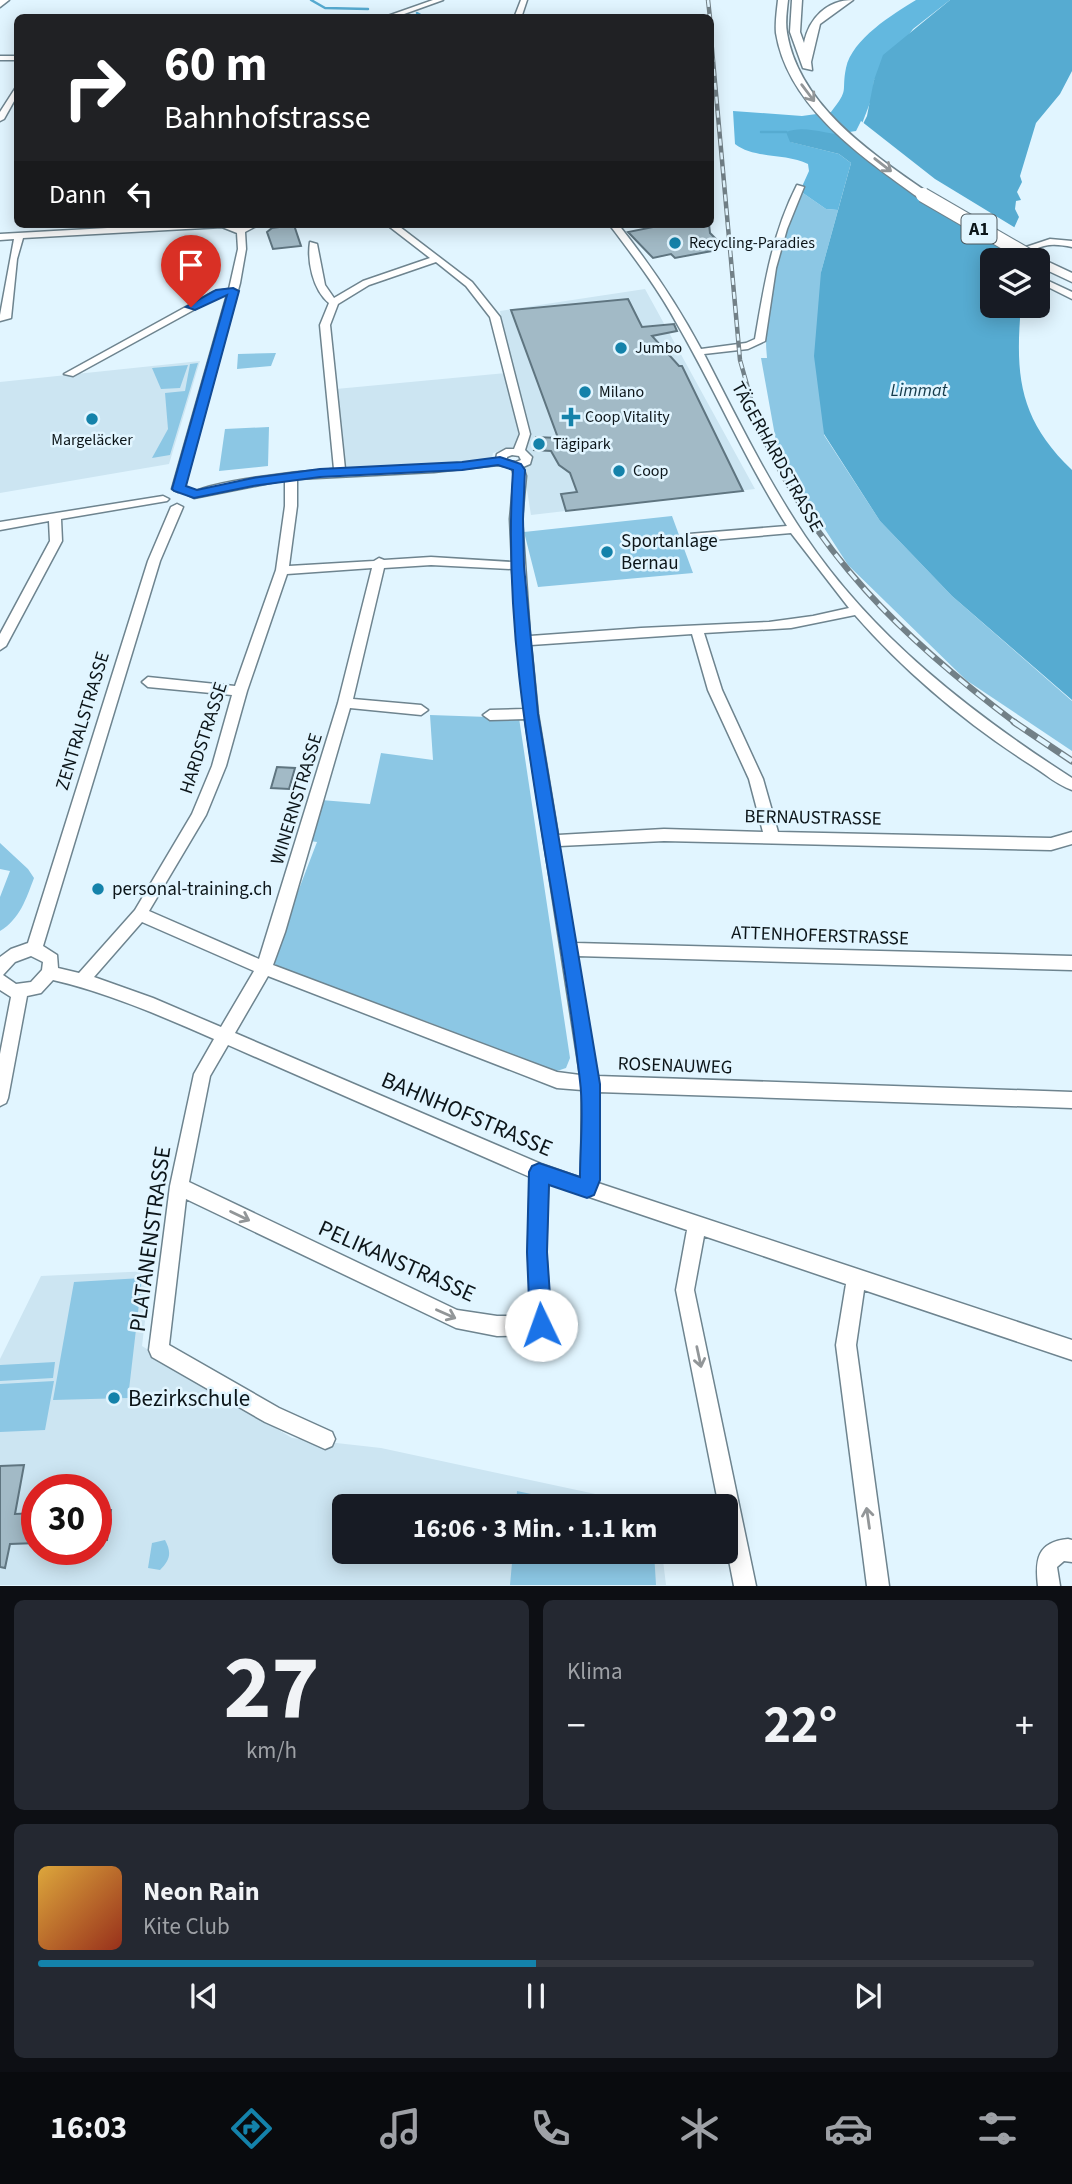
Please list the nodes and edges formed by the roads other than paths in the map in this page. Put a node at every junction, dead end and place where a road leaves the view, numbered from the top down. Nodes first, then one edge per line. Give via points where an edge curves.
1 (5, 0) edge
2 (440, 0) edge
3 (783, 0) edge
4 (797, 0) edge
5 (848, 0) edge
6 (0, 4) edge
7 (397, 14) edge
8 (807, 65) junction
9 (815, 80) dead end
10 (14, 93) edge
11 (838, 109) dead end
12 (0, 119) edge
13 (848, 128) junction
14 (800, 187) dead end
15 (156, 228) edge
16 (227, 228) edge
17 (246, 228) edge
18 (395, 228) edge
19 (616, 228) edge
20 (241, 230) junction
21 (19, 236) junction
22 (0, 237) edge
23 (313, 244) dead end
24 (1072, 244) edge
25 (1019, 248) edge
26 (1044, 248) edge
27 (437, 259) junction
28 (1050, 261) edge
29 (1050, 265) edge
30 (1072, 266) edge
31 (1072, 278) edge
32 (1050, 285) edge
33 (233, 291) junction
34 (1072, 296) edge
35 (334, 302) junction
36 (3, 318) edge
37 (698, 352) junction
38 (69, 374) dead end
39 (518, 459) junction
40 (340, 472) junction
41 (291, 477) junction
42 (178, 489) junction
43 (194, 495) junction
44 (170, 503) junction
45 (55, 517) junction
46 (0, 526) edge
47 (793, 528) junction
48 (689, 538) dead end
49 (379, 562) junction
50 (518, 566) junction
51 (282, 570) junction
52 (857, 610) junction
53 (697, 631) junction
54 (524, 641) junction
55 (0, 646) edge
56 (148, 682) dead end
57 (240, 691) junction
58 (345, 703) junction
59 (421, 710) dead end
60 (531, 714) junction
61 (490, 715) dead end
62 (1072, 785) edge
63 (772, 837) junction
64 (1072, 838) edge
65 (552, 841) junction
66 (140, 914) junction
67 (34, 949) junction
68 (567, 949) junction
69 (1072, 963) edge
70 (1, 966) edge
71 (264, 968) junction
72 (50, 973) junction
73 (82, 980) junction
74 (0, 981) edge
75 (20, 992) junction
76 (224, 1037) junction
77 (590, 1084) junction
78 (0, 1098) edge
79 (1072, 1100) edge
80 (539, 1172) junction
81 (179, 1186) junction
82 (587, 1189) junction
83 (697, 1226) junction
84 (856, 1278) junction
85 (1072, 1350) edge
86 (326, 1439) dead end
87 (1072, 1551) edge
88 (745, 1586) edge
89 (878, 1586) edge
90 (1049, 1586) edge

1 - 6 main road
2 - 7 street
3 -> 13 highway, A1 via 780,31 791,66 816,103
4 - 8 highway via 795,32
5 - 8 highway via 827,12 811,29
8 - 9 highway
10 - 12 street
11 - 13 highway, A1
13 - 25 highway, A1, bridge via 923,195
14 - 37 street via 771,268 760,341
15 - 21 street
16 - 20 street
17 - 20 street
18 - 27 street
19 - 37 street, TÄGERHARDSTRASSE via 654,277
20 - 33 street
21 - 22 street
21 - 36 street
23 - 35 street via 323,291
24 - 26 street via 1049,241
27 - 35 street via 366,283
27 - 39 street via 469,284 495,317 525,434
28 - 30 highway, A1
29 - 31 highway, A1
32 - 34 street
33 - 38 street via 216,294
33 - 42 street
35 - 40 street via 325,325
37 - 47 street, TÄGERHARDSTRASSE
39 - 40 street via 505,465 500,461
39 - 50 street
40 - 41 street
41 - 43 street
41 - 51 street, HARDSTRASSE
42 - 43 street
42 - 44 street via 166,494
43 - 44 street via 191,502
44 - 45 street
44 - 67 street, ZENTRALSTRASSE
45 - 46 street
45 - 55 street via 55,541
47 - 48 street
47 - 52 street, TÄGERHARDSTRASSE
49 - 50 street
49 - 51 street
49 - 58 street, WINERNSTRASSE
50 - 54 street
51 - 57 street, HARDSTRASSE
52 - 53 street via 789,625
52 - 62 street, TÄGERHARDSTRASSE via 959,707
53 - 54 street
53 - 63 street via 715,691 756,779
54 - 60 street
56 - 57 street
57 - 66 street, HARDSTRASSE via 219,766 198,815
58 - 59 street
58 - 71 street, WINERNSTRASSE
60 - 61 street
60 - 65 street
63 - 64 street, BERNAUSTRASSE via 1051,844
63 - 65 street, BERNAUSTRASSE via 664,835
65 - 68 street
66 - 71 street, ROSENAUWEG
66 - 73 street, HARDSTRASSE
67 - 70 street via 20,951
67 - 72 street via 51,960
68 - 69 street, ATTENHOFERSTRASSE
68 - 77 street
71 - 76 street, WINERNSTRASSE
71 - 77 street, ROSENAUWEG via 557,1080
72 - 73 street, BAHNHOFSTRASSE
72 - 75 street via 41,984
73 - 76 street, BAHNHOFSTRASSE
74 - 75 street
75 - 78 street
76 - 80 street, BAHNHOFSTRASSE
76 - 81 street, PLATANENSTRASSE via 202,1074
77 - 79 street, ROSENAUWEG
77 - 82 street
81 -> 80 street, PELIKANSTRASSE via 456,1319 520,1326 541,1325
80 - 82 street, BAHNHOFSTRASSE
81 - 86 street, PLATANENSTRASSE via 159,1350 272,1415
82 - 83 street, BAHNHOFSTRASSE
83 - 84 street, BAHNHOFSTRASSE
83 -> 88 street via 685,1290
84 - 85 street, BAHNHOFSTRASSE
89 -> 84 street via 846,1345
87 - 90 street via 1056,1552 1046,1564

